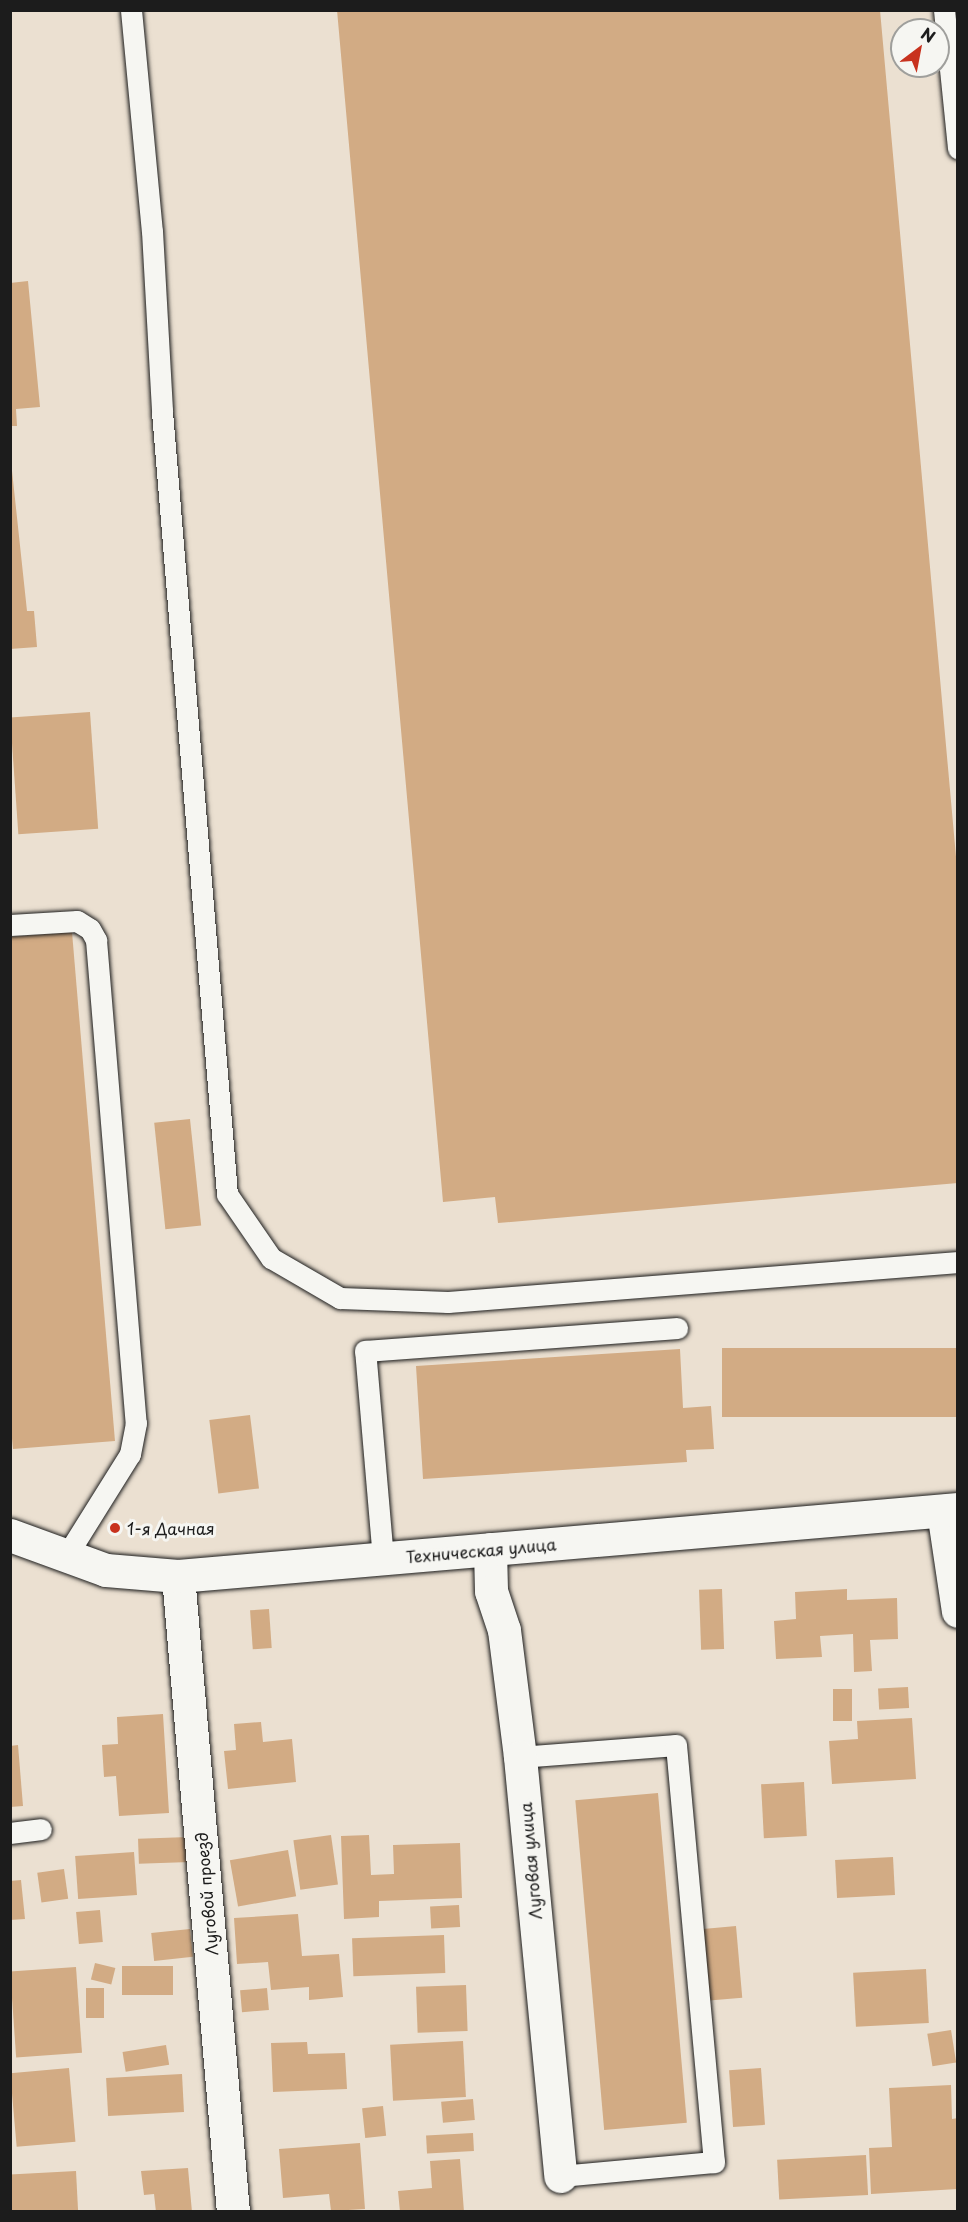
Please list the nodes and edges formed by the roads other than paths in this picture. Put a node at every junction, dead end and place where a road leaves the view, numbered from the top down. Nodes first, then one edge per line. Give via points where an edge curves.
1 (131, 10) edge
2 (944, 10) edge
3 (957, 148) edge
4 (10, 925) edge
5 (957, 1262) edge
6 (677, 1328) dead end
7 (950, 1510) edge
8 (10, 1535) edge
9 (490, 1549) junction
10 (67, 1555) junction
11 (383, 1559) junction
12 (178, 1576) junction
13 (957, 1611) edge
14 (520, 1757) junction
15 (42, 1829) dead end
16 (10, 1833) edge
17 (560, 2176) joint
18 (233, 2211) edge

1 - 5 lane via 152,231 162,412 227,1194 272,1258 340,1298 448,1302
2 - 3 lane
4 - 10 lane via 77,921 90,929 96,940 136,1423 130,1454
6 - 11 lane via 365,1351
7 - 9 street, Техническая улица
7 - 13 street
8 - 10 street, Техническая улица
9 - 11 street, Техническая улица
9 - 14 street, Луговая улица via 491,1591 504,1630
10 - 12 street, Техническая улица via 106,1570
11 - 12 street, Техническая улица
12 - 18 street, Луговой проезд
14 - 17 street, Луговая улица
14 - 17 lane via 676,1745 714,2162
15 - 16 lane

